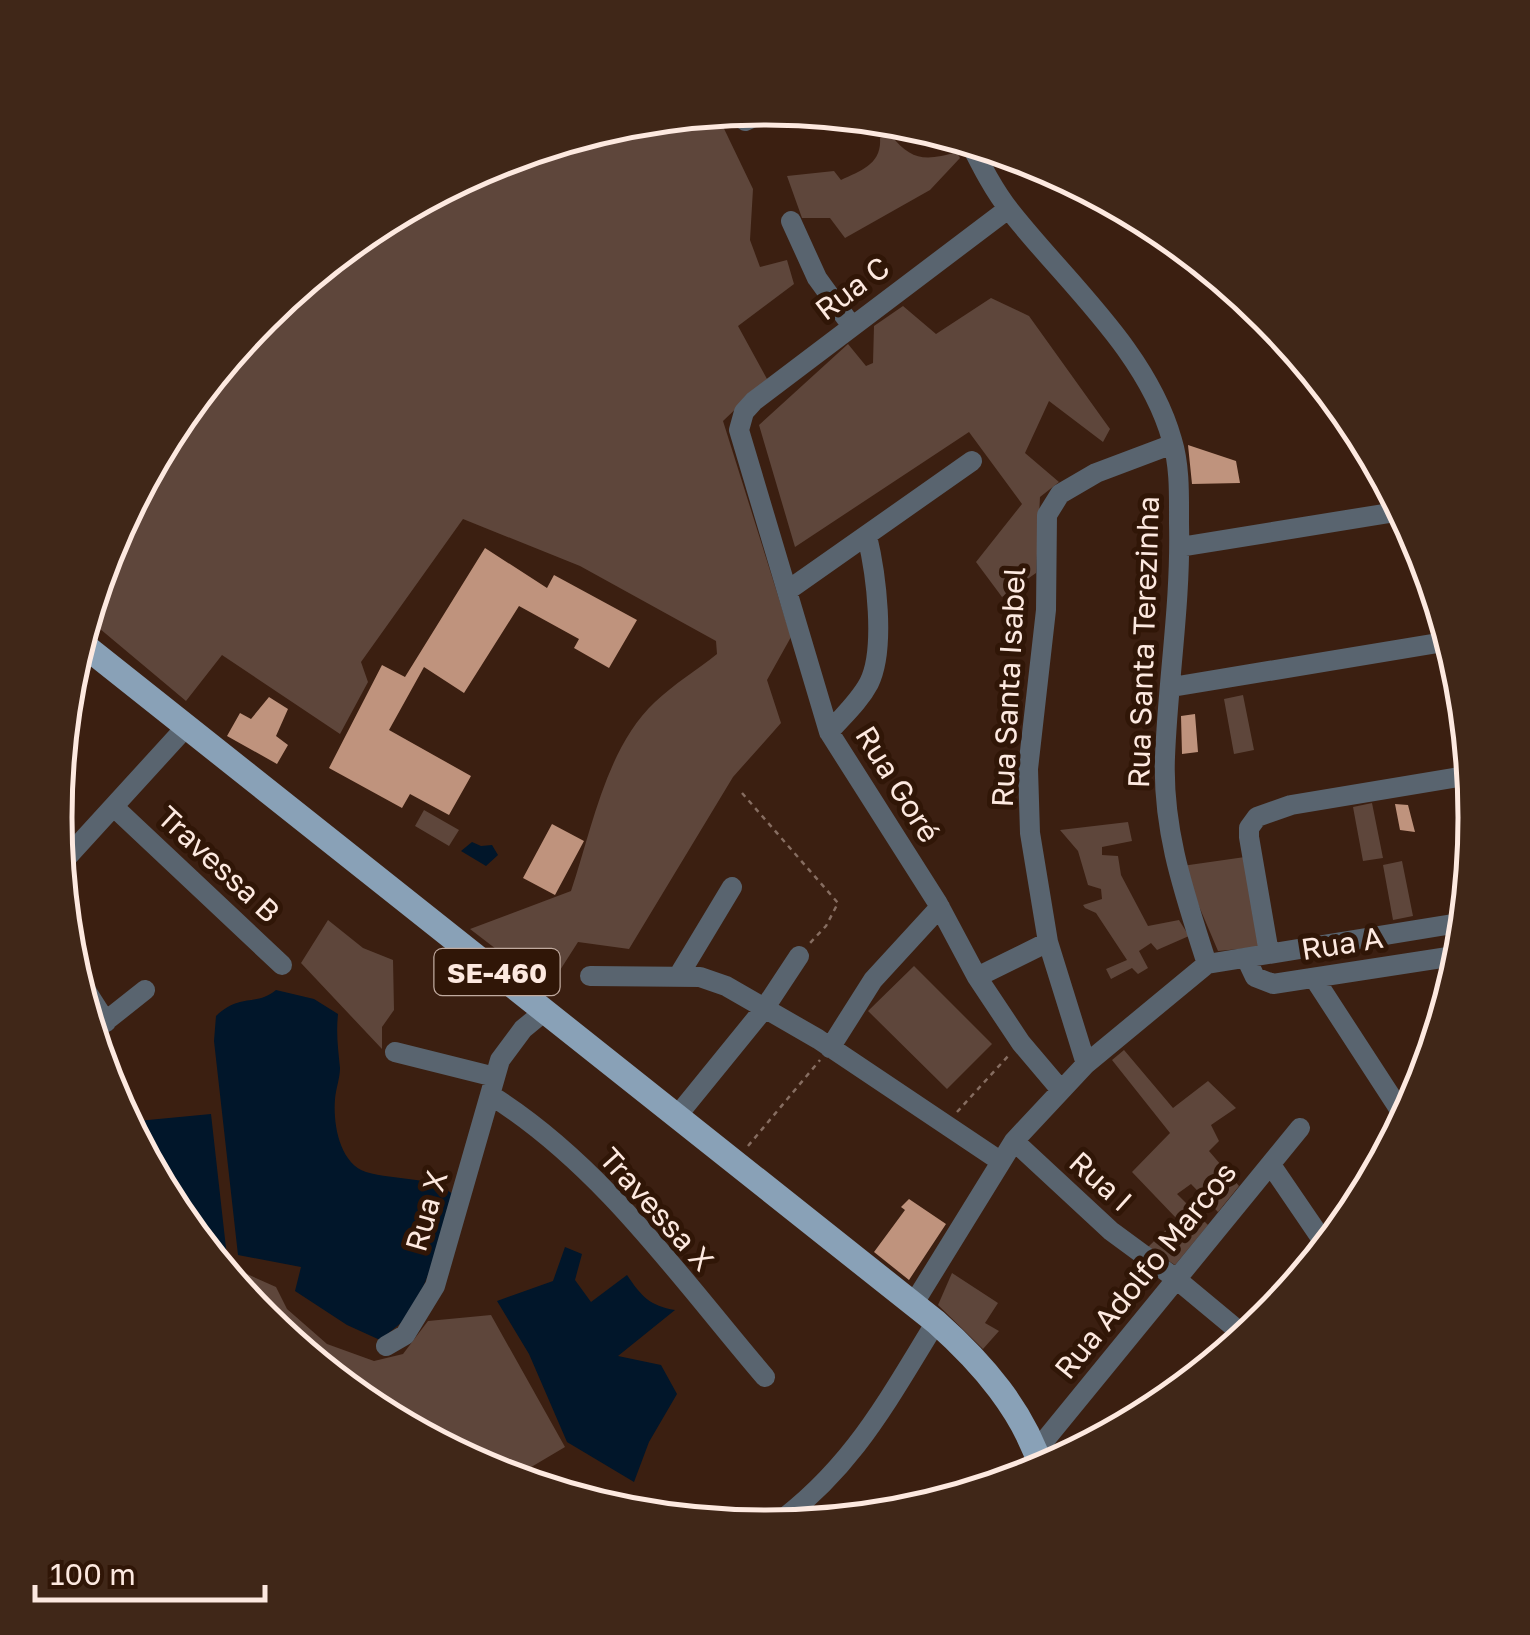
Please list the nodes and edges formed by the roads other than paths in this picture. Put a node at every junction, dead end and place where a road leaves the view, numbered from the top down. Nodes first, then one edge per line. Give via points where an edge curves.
1 (980, 160) edge
2 (1008, 209) junction
3 (791, 221) dead end
4 (851, 325) junction
5 (740, 421) joint
6 (1174, 444) junction
7 (972, 461) dead end
8 (1387, 513) edge
9 (867, 536) junction
10 (1180, 547) junction
11 (787, 591) junction
12 (1435, 643) edge
13 (93, 652) edge
14 (1172, 687) junction
15 (186, 727) junction
16 (829, 732) junction
17 (1456, 777) edge
18 (114, 807) junction
19 (73, 851) edge
20 (732, 886) dead end
21 (940, 908) junction
22 (1449, 925) edge
23 (1048, 942) junction
24 (1269, 953) junction
25 (798, 956) road end
26 (1246, 958) junction
27 (1443, 958) edge
28 (282, 964) dead end
29 (1207, 964) junction
30 (679, 975) junction
31 (590, 976) dead end
32 (977, 977) junction
33 (1314, 978) junction
34 (145, 990) dead end
35 (764, 1009) junction
36 (546, 1010) junction
37 (104, 1023) edge
38 (830, 1048) junction
39 (395, 1052) dead end
40 (1086, 1064) junction
41 (493, 1086) junction
42 (1060, 1089) junction
43 (1396, 1103) edge
44 (677, 1116) junction
45 (1300, 1128) dead end
46 (1014, 1142) junction
47 (1000, 1161) junction
48 (1271, 1164) junction
49 (1318, 1233) edge
50 (1176, 1278) junction
51 (914, 1303) junction
52 (936, 1322) junction
53 (1234, 1327) edge
54 (386, 1346) dead end
55 (765, 1377) dead end
56 (1048, 1449) edge
57 (1036, 1454) edge
58 (795, 1509) edge

1 - 2 street, Rua Santa Terezinha
2 - 4 street, Rua C
2 - 6 street, Rua Santa Terezinha via 1130,358
3 - 4 street via 817,278
4 - 5 street, Rua C via 754,401
5 - 11 street, Rua Goré
6 - 10 street, Rua Santa Terezinha
6 - 23 street, Rua Santa Isabel via 1086,478 1060,494 1047,515 1046,610 1028,789
7 - 9 street
8 - 10 street
9 - 11 street
9 - 16 street via 876,662 862,695
10 - 14 street, Rua Santa Terezinha
11 - 16 street, Rua Goré
12 - 14 street
13 - 15 main road, SE-460
14 - 29 street, Rua Santa Terezinha via 1165,760 1172,854
15 - 18 street
15 - 36 main road, SE-460
16 - 21 street, Rua Goré
17 - 24 street via 1291,805 1258,817 1248,832
18 - 19 street
18 - 28 street, Travessa B
20 - 30 street
21 - 32 street, Rua Goré
21 - 38 street via 874,980
22 - 24 street
23 - 32 street
23 - 40 street, Rua Santa Isabel
24 - 26 street
25 - 35 street
26 - 29 street
26 - 33 street, Rua A via 1263,982
27 - 33 street, Rua A
29 - 40 street
30 - 31 street
30 - 35 street via 710,979
32 - 42 street, Rua Goré
33 - 43 street
34 - 37 street
35 - 38 street
35 - 44 street
36 - 41 street, Rua X via 510,1045
36 - 44 main road, SE-460
38 - 47 street
39 - 41 street
40 - 42 street
41 - 54 street, Rua X via 435,1286 405,1335
41 - 55 street, Travessa X via 630,1217
42 - 46 street
44 - 51 main road, SE-460
45 - 48 street, Rua Adolfo Marcos
46 - 47 street
46 - 50 street, Rua I via 1111,1231
47 - 51 street
48 - 49 street
48 - 50 street, Rua Adolfo Marcos
50 - 53 street, Rua I
50 - 56 street, Rua Adolfo Marcos
51 - 52 main road, SE-460
52 - 57 main road, SE-460 via 994,1383
52 - 58 street via 842,1466

